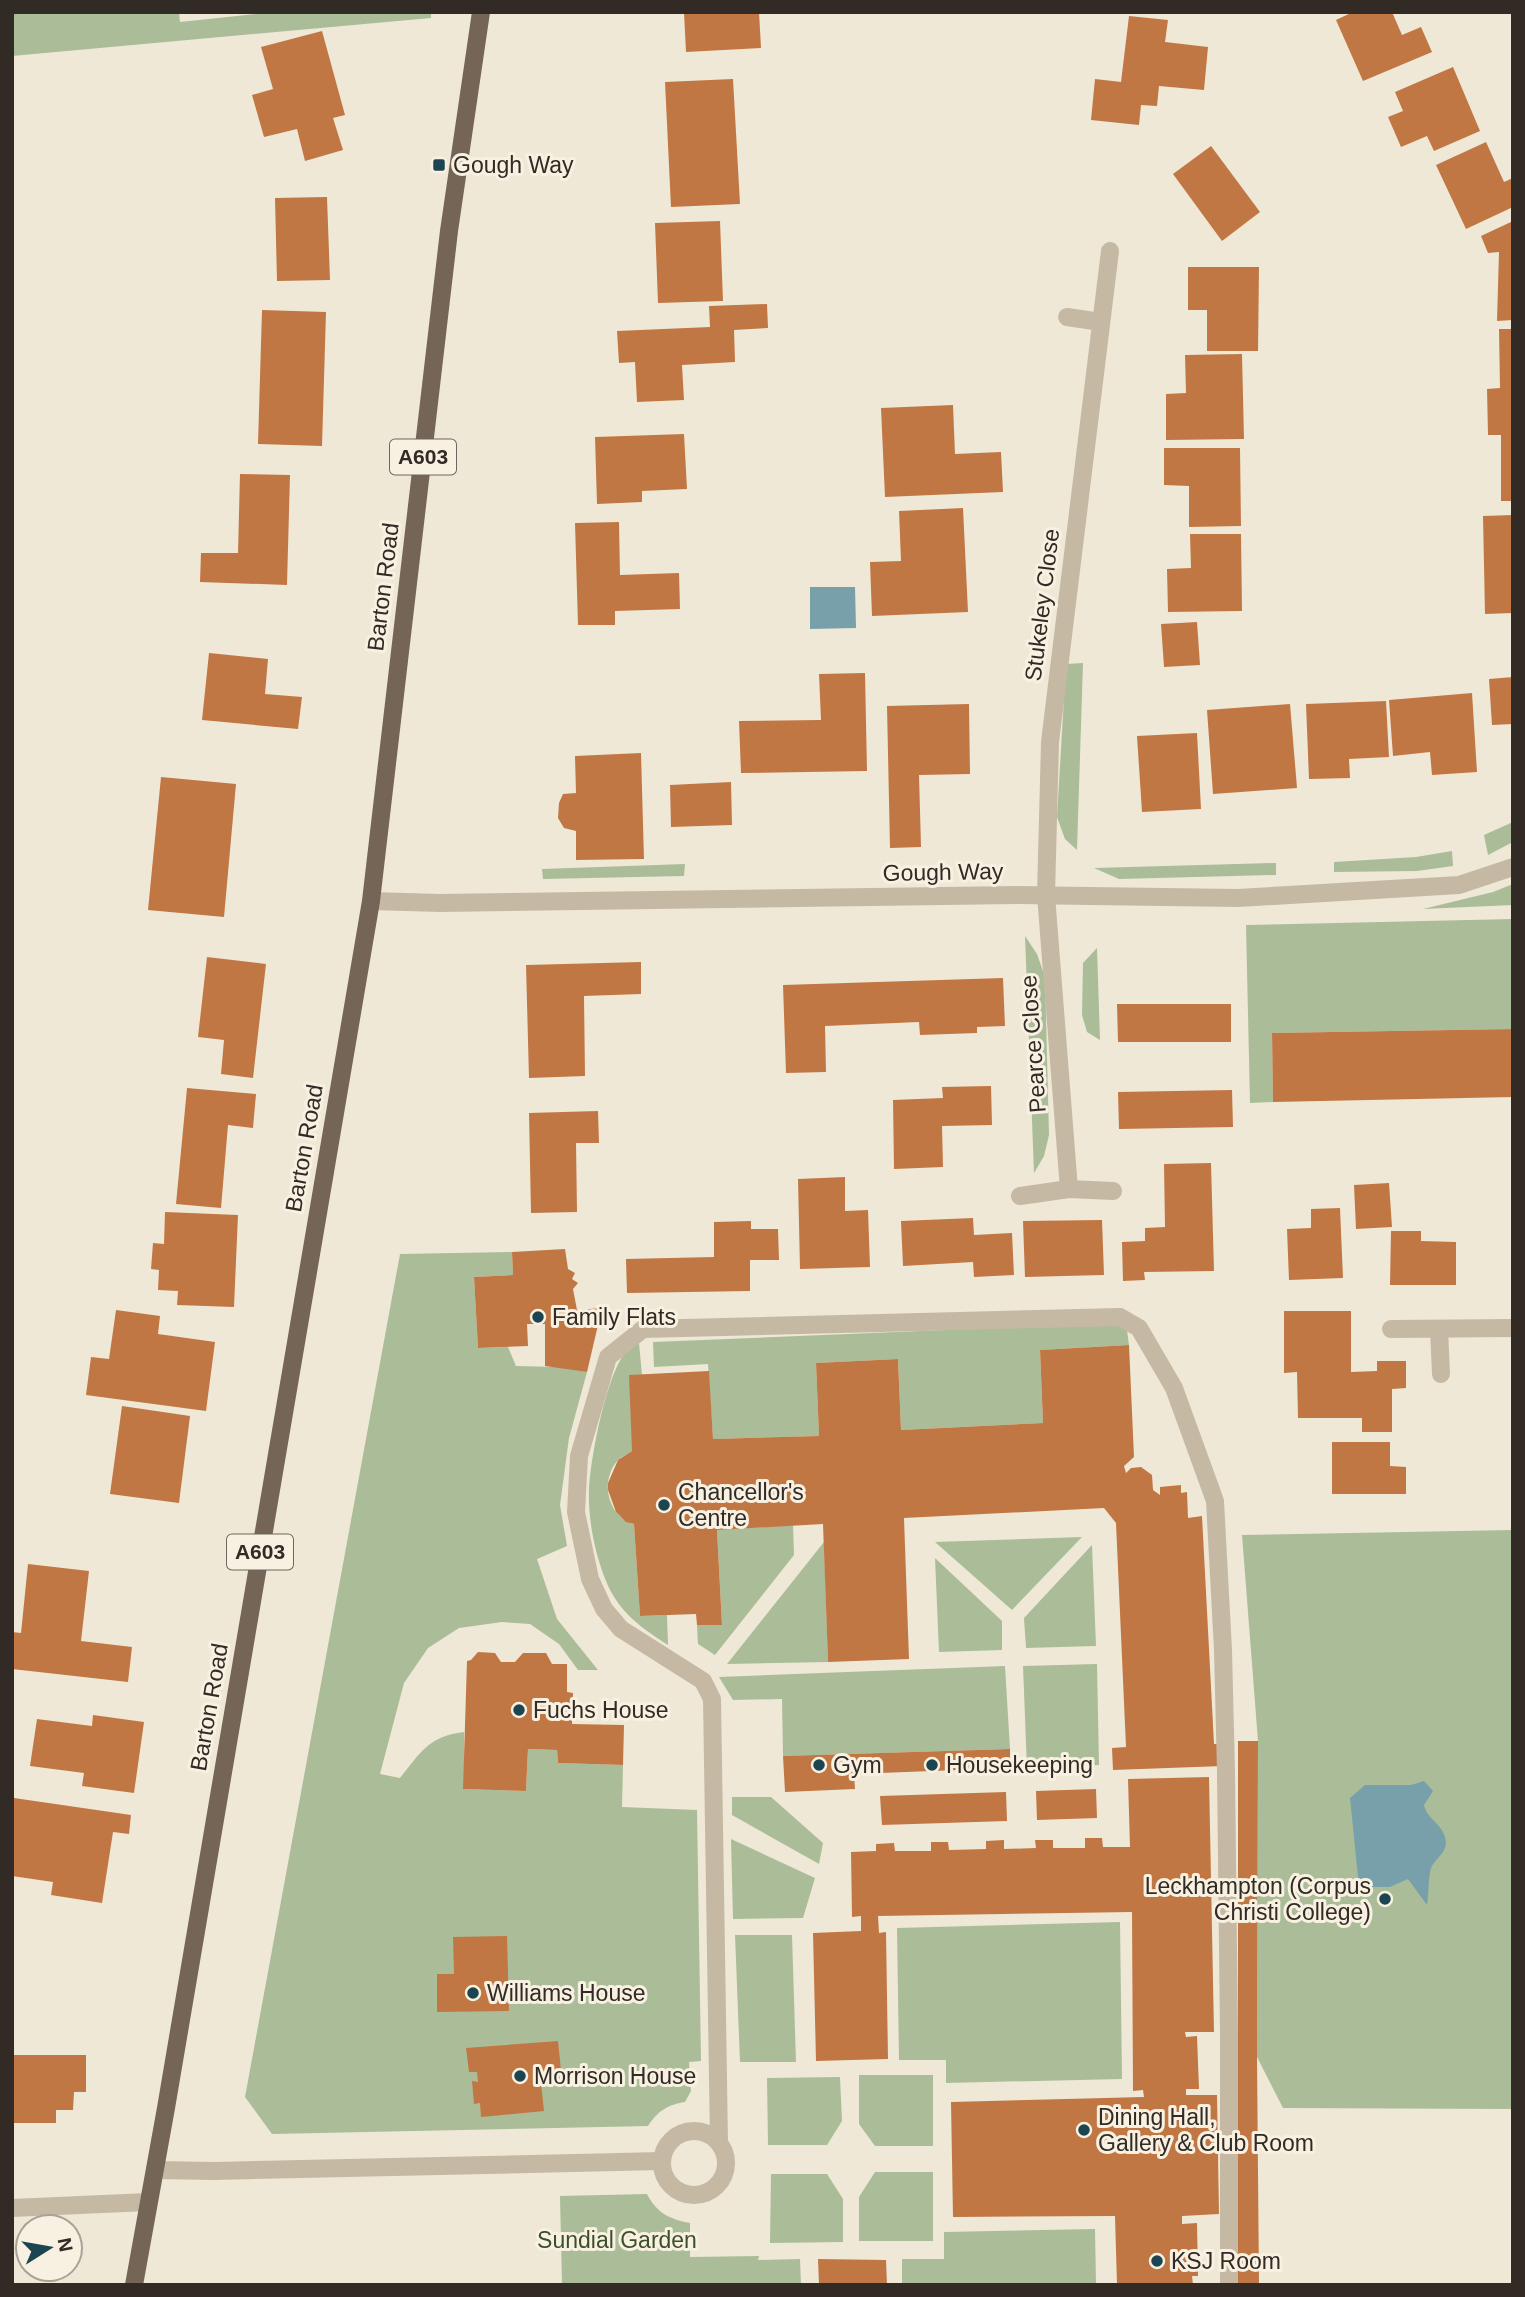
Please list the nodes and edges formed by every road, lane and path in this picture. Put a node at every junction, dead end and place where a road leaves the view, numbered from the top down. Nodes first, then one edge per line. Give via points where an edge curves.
1 (481, 12) edge
2 (1110, 251) dead end
3 (1067, 317) dead end
4 (1101, 322) junction
5 (1513, 867) edge
6 (1046, 895) junction
7 (371, 901) junction
8 (1069, 1189) junction
9 (1113, 1191) dead end
10 (1020, 1196) dead end
11 (1513, 1328) edge
12 (1391, 1329) dead end
13 (1439, 1329) junction
14 (1441, 1374) dead end
15 (719, 2143) junction
16 (662, 2161) junction
17 (155, 2170) junction
18 (148, 2202) junction
19 (12, 2208) edge
20 (134, 2285) edge
21 (1228, 2285) edge

1 - 7 main road, Barton Road / A603 via 449,231
2 - 4 street, Stukeley Close
3 - 4 street
4 - 6 street, Stukeley Close via 1049,741
5 - 6 street, Gough Way via 1459,885 1238,898
6 - 7 street, Gough Way
6 - 8 street, Pearce Close
7 - 17 main road, Barton Road / A603
8 - 9 street
8 - 10 street
11 - 13 street
12 - 13 street
13 - 14 street
15 - 16 street via 698,2131 681,2133 664,2150
15 - 16 street via 727,2163 723,2176 717,2185 698,2195 679,2191 669,2183
15 - 21 street via 712,1699 703,1681 621,1629 604,1609 590,1578 576,1512 579,1456 608,1357 643,1329 1120,1317 1139,1328 1174,1388 1215,1501 1226,1772
16 - 17 street
17 - 18 main road, Barton Road / A603
18 - 19 street
18 - 20 main road, Barton Road / A603

